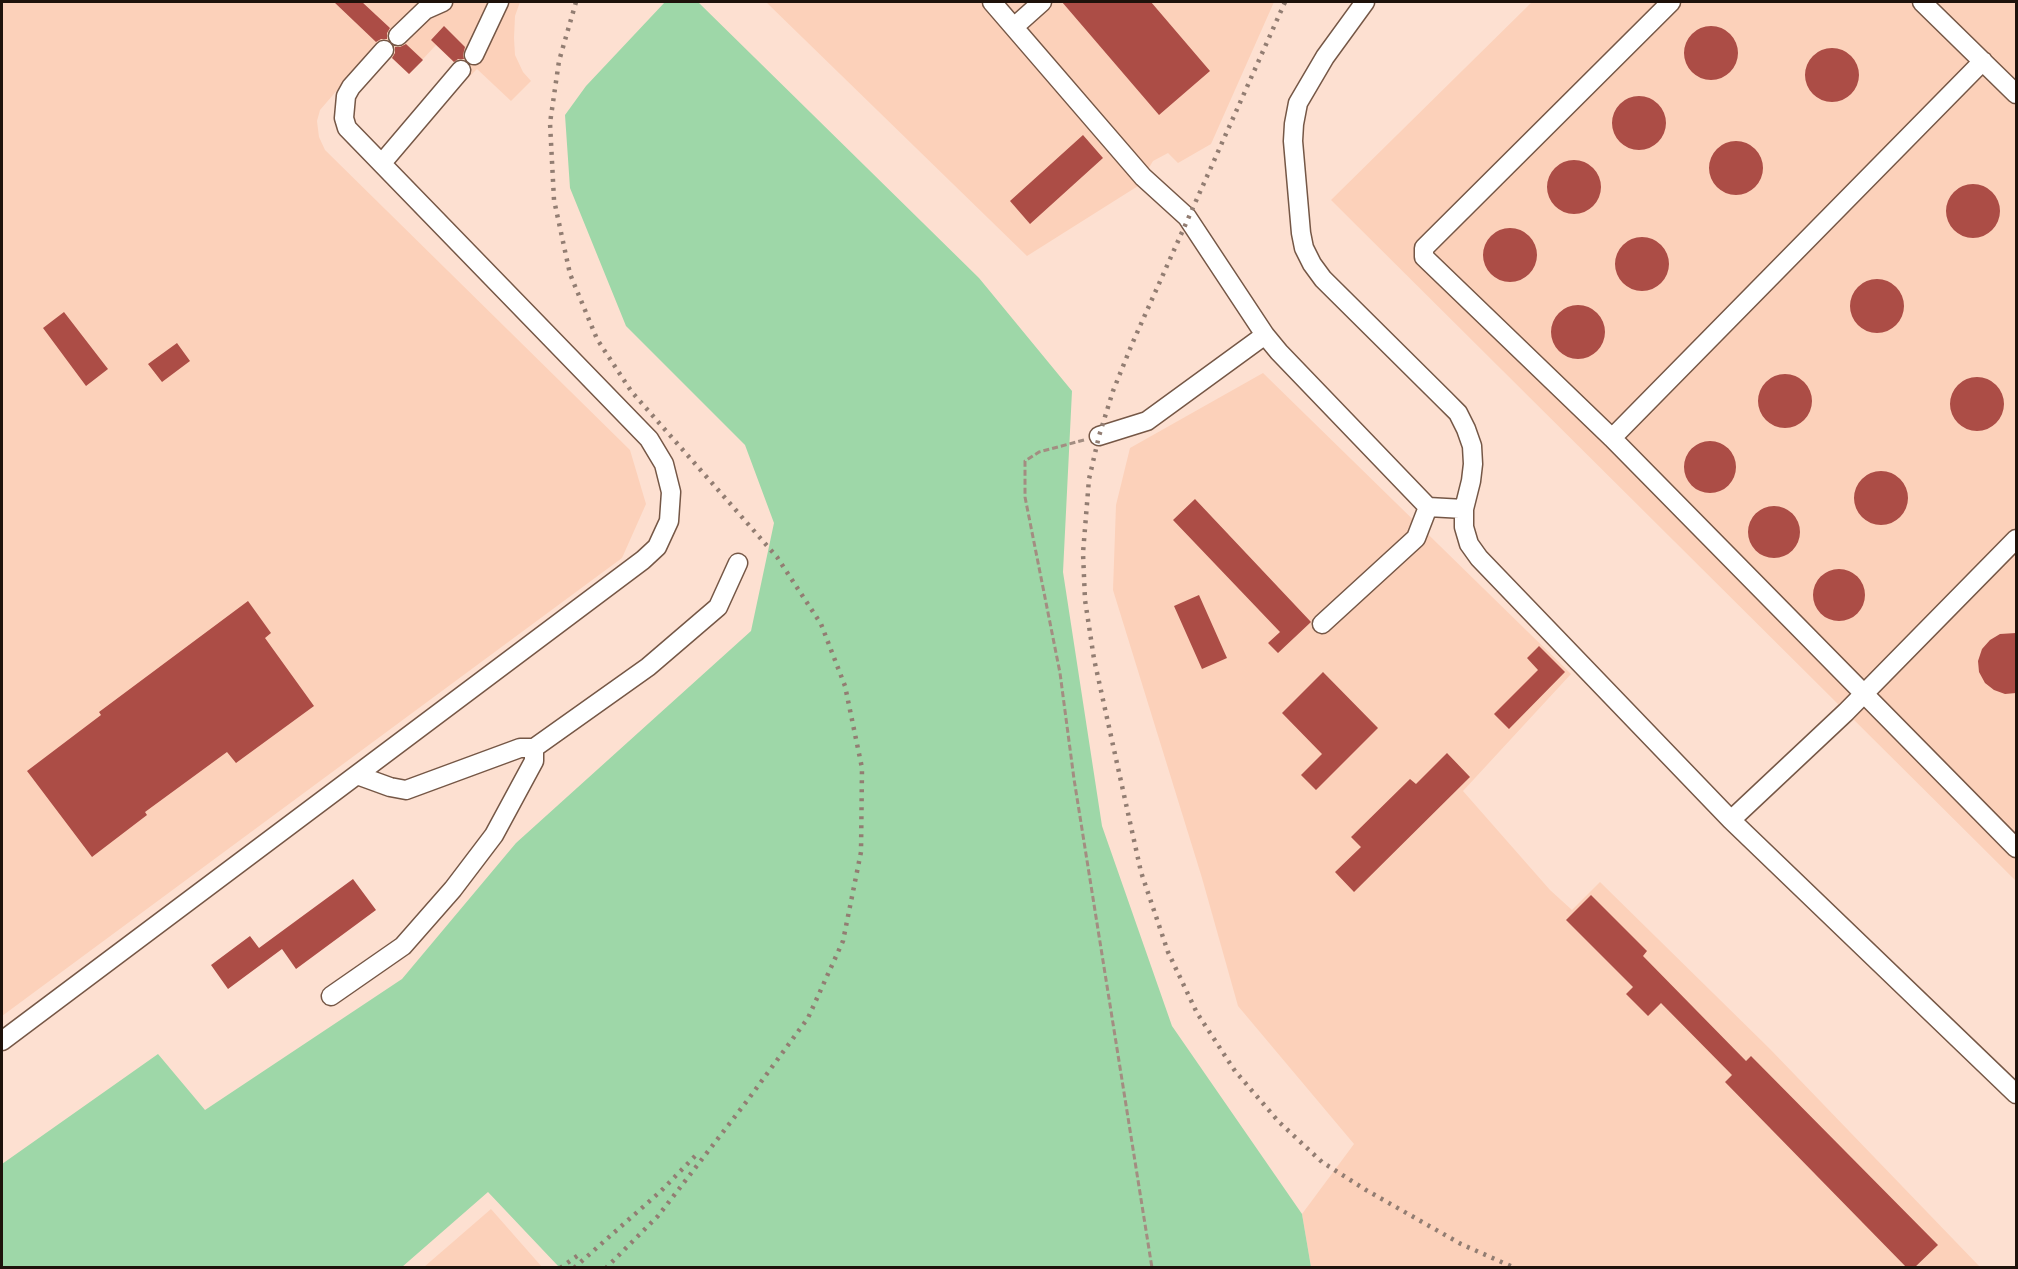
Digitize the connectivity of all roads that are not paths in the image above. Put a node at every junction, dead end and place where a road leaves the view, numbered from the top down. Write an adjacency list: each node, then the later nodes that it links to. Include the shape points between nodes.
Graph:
1 (443, 2): 9 (street, via 425,10)
2 (499, 2): 11 (street)
3 (992, 2): 8 (street)
4 (1042, 2): 8 (street)
5 (1365, 2): 20 (street, via 1298,103 1293,141 1301,233 1304,248 1323,279 1458,413 1469,437 1473,464)
6 (1671, 2): 18 (street, via 1424,248 1424,257)
7 (1923, 2): 12 (street)
8 (1014, 27): 16 (street, via 1143,177 1187,217)
9 (398, 36)
10 (384, 50): 15 (street, via 351,87 344,107 347,128)
11 (474, 55)
12 (1983, 61): 14 (street); 18 (street)
13 (461, 70): 15 (street)
14 (2016, 94)
15 (382, 163): 26 (street, via 649,439 664,464 671,492 669,521 657,547 644,560)
16 (1264, 335): 17 (street, via 1147,421); 19 (street)
17 (1099, 436)
18 (1612, 438): 24 (street)
19 (1428, 507): 20 (street); 23 (street, via 1416,538)
20 (1464, 509): 27 (street, via 1466,535 1479,558)
21 (2016, 539): 24 (street)
22 (738, 563): 25 (street, via 718,607 648,668)
23 (1322, 624)
24 (1864, 693): 27 (street); 28 (street)
25 (534, 748): 26 (street, via 520,748 406,789); 29 (street, via 534,761 494,835 453,889 403,946)
26 (357, 775): 30 (street)
27 (1731, 820): 31 (street)
28 (2016, 848)
29 (331, 996)
30 (2, 1041)
31 (2016, 1094)

